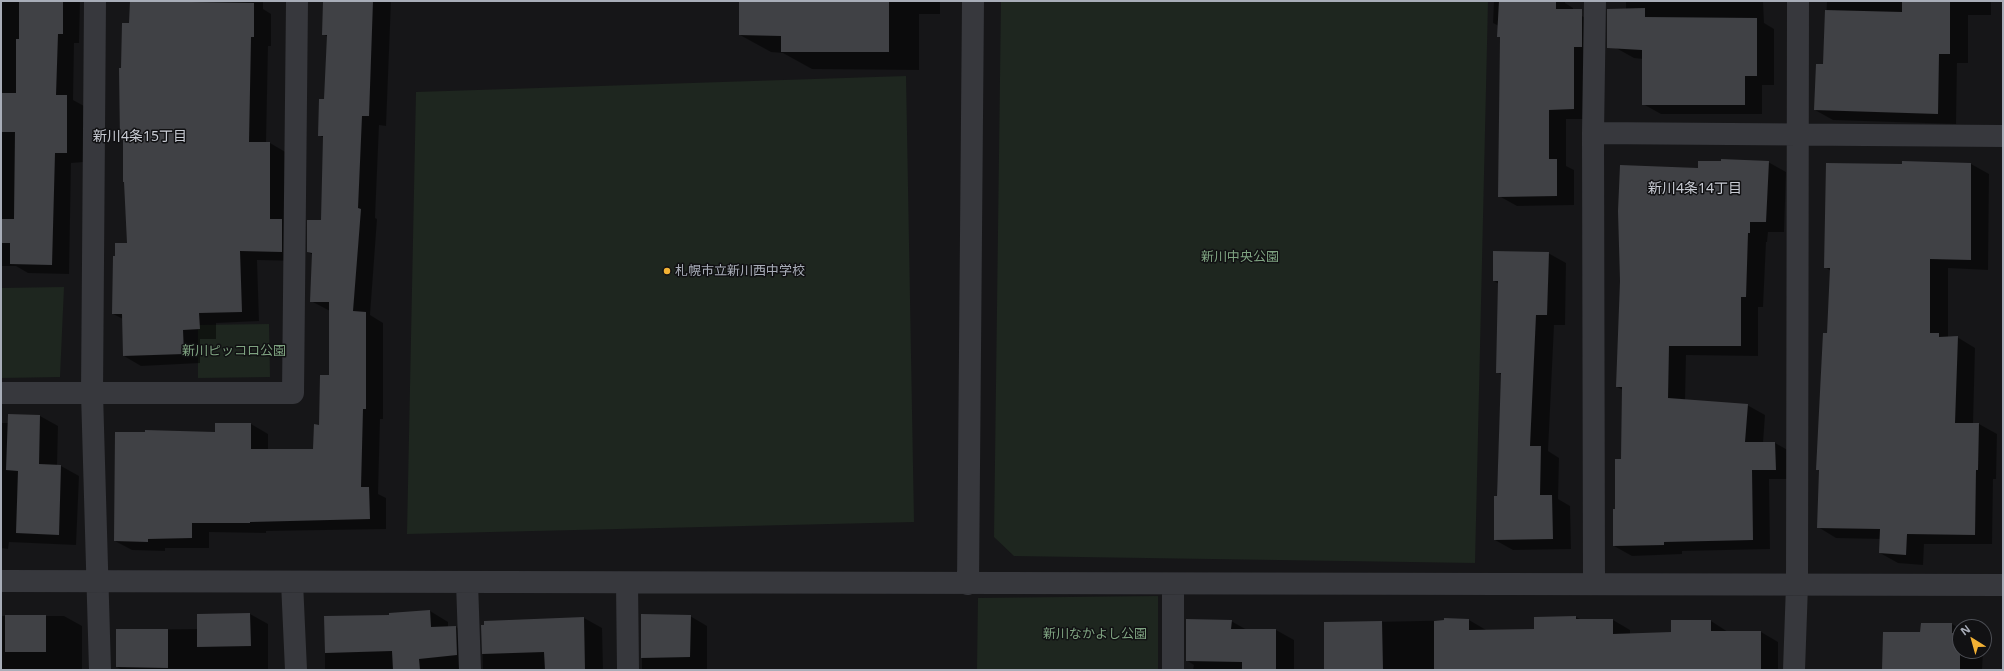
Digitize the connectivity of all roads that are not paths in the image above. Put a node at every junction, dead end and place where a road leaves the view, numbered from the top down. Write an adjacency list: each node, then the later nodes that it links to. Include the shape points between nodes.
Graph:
1 (95, 1): 10 (street)
2 (297, 1): 10 (street, via 293,393)
3 (973, 1): 16 (street)
4 (1595, 1): 6 (street)
5 (1798, 1): 7 (street)
6 (1593, 133): 7 (street); 18 (street)
7 (1797, 134): 8 (street); 19 (street)
8 (2003, 136)
9 (1, 393): 10 (street)
10 (92, 393): 12 (street)
11 (1, 581): 12 (street)
12 (96, 582): 13 (street); 21 (street)
13 (292, 582): 14 (street); 22 (street)
14 (467, 582): 15 (street); 23 (street)
15 (627, 583): 16 (street); 24 (street)
16 (968, 584): 17 (street)
17 (1173, 584): 18 (street); 25 (street)
18 (1594, 584): 19 (street)
19 (1797, 585): 20 (street); 26 (street)
20 (2003, 585)
21 (100, 670)
22 (296, 670)
23 (470, 670)
24 (628, 670)
25 (1173, 670)
26 (1794, 670)

